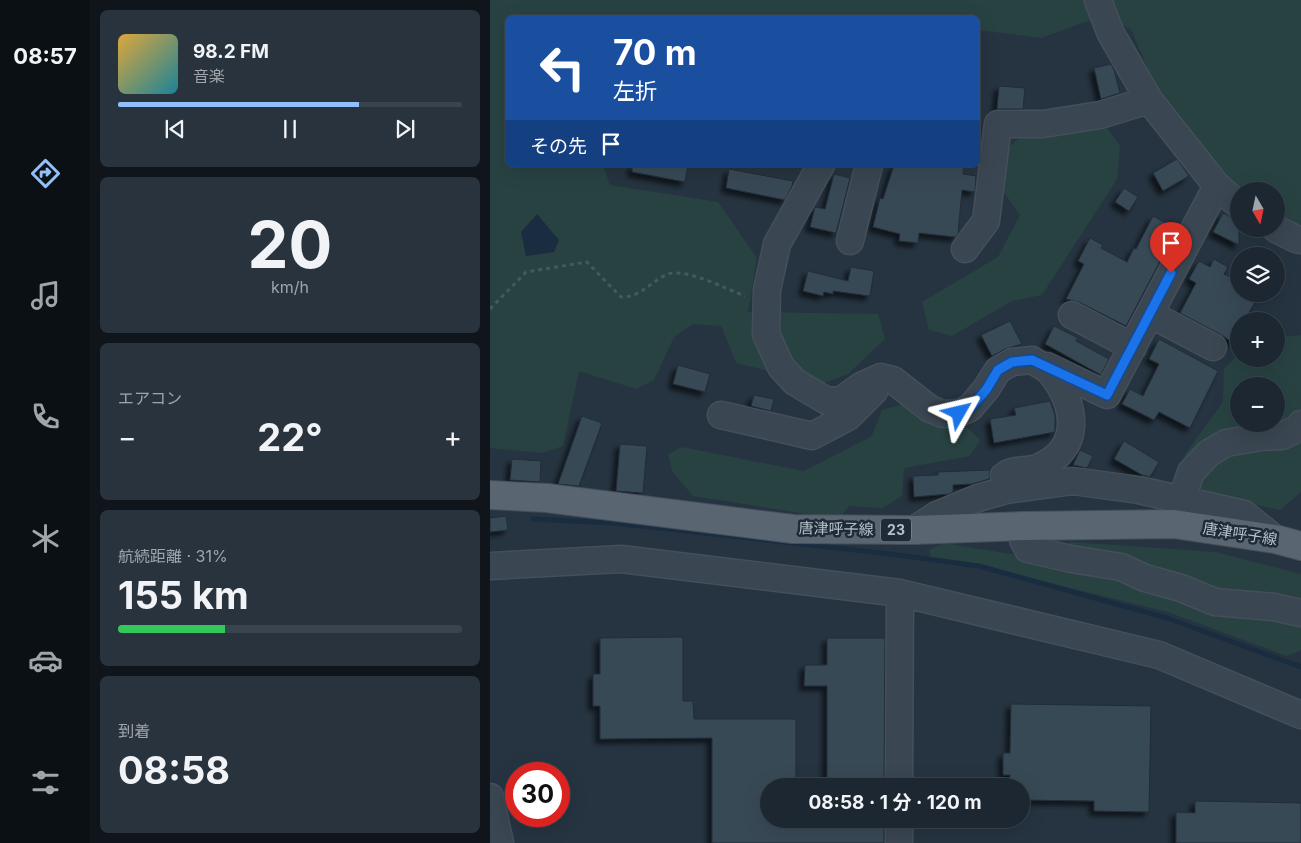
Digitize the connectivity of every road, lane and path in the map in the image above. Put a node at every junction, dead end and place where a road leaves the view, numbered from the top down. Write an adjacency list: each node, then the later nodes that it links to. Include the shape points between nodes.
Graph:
1 (1098, 0): 2 (street, via 1110,32)
2 (1149, 100): 5 (street); 10 (street, via 1100,115 1044,124 998,124 986,220)
3 (812, 167): 11 (street, via 778,244)
4 (868, 167): 9 (street)
5 (1217, 186): 6 (street); 13 (street)
6 (1230, 197)
7 (1285, 234): 8 (street)
8 (1301, 240)
9 (850, 241)
10 (966, 249)
11 (767, 304): 12 (path, via 685,273 669,274 630,298 621,297 587,262 526,272); 18 (street, via 766,334 781,367 801,386 827,401 842,400)
12 (490, 309)
13 (1150, 314): 15 (street); 16 (street)
14 (1072, 315): 15 (street)
15 (1133, 347): 17 (street, via 1107,395)
16 (1213, 347)
17 (1032, 360): 18 (street, via 1012,362 998,370 970,408 959,413 943,414 930,409 893,380); 21 (street, via 1050,372 1064,395 1072,422 1070,441 1059,455 1036,468 1004,476)
18 (881, 377): 19 (street, via 877,389 848,417 812,436)
19 (720, 415)
20 (1301, 424): 23 (street, via 1282,436 1226,443 1209,454 1191,472)
21 (1006, 490): 23 (street, via 1073,481 1139,490); 25 (street, via 937,515)
22 (490, 495): 25 (main road, 唐津呼子線 / 23, via 547,498 793,528)
23 (1177, 512): 24 (main road, 唐津呼子線 / 23); 26 (main road, 唐津呼子線 / 23)
24 (1024, 526): 25 (main road, 唐津呼子線 / 23); 29 (street, via 1023,540 1028,549 1121,567 1215,602 1274,607)
25 (914, 530)
26 (1301, 546)
27 (490, 566): 28 (street, via 621,559)
28 (900, 593): 30 (street, via 1159,655); 31 (street)
29 (1301, 613)
30 (1301, 715)
31 (899, 778)
32 (490, 797): 34 (street)
33 (899, 828): 35 (street)
34 (500, 843)
35 (899, 843)

